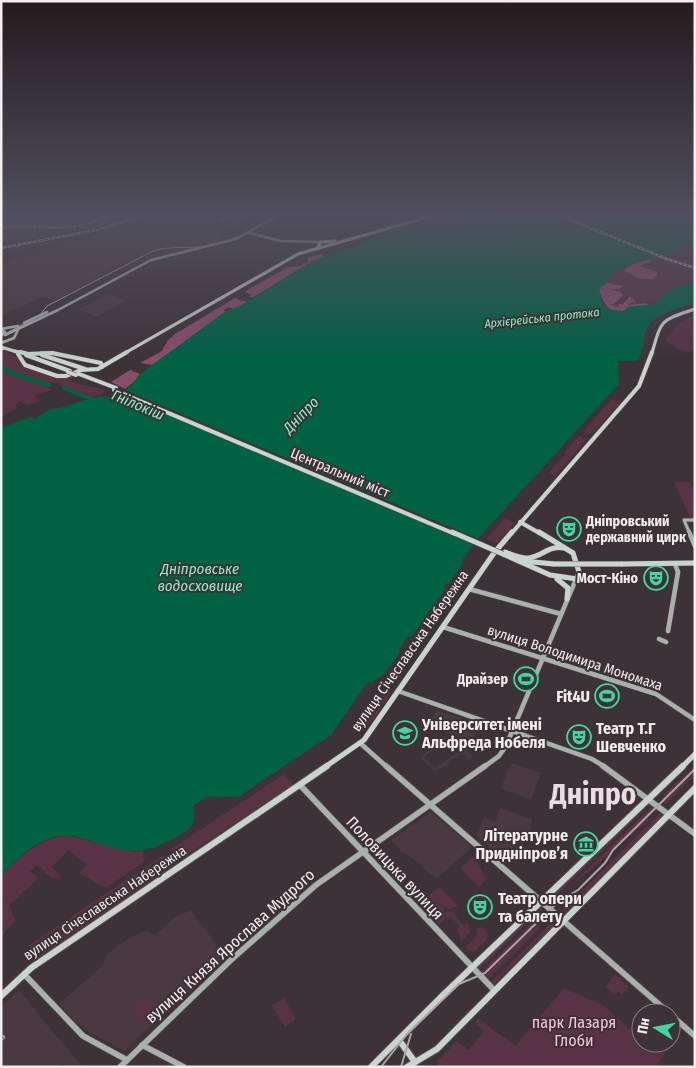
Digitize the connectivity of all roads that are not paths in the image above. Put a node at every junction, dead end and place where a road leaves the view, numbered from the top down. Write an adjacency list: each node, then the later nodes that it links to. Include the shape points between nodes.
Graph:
1 (144, 264): 4 (main road)
2 (279, 264): 10 (main road)
3 (695, 309): 22 (main road, вулиця Січеславська Набережна, via 673,316 660,325 648,367 638,386)
4 (18, 327): 5 (main road); 6 (main road); 7 (main road)
5 (1, 329): 6 (main road, via 5,332)
6 (2, 335): 7 (main road)
7 (16, 336): 8 (main road)
8 (9, 341): 9 (main road); 9 (main road)
9 (2, 347): 11 (main road)
10 (129, 351): 14 (main road); 18 (main road)
11 (16, 353): 12 (main road, via 50,353); 13 (main road, Центральний міст); 17 (main road)
12 (81, 359): 14 (main road); 15 (main road, via 70,359)
13 (38, 360): 15 (main road, via 45,355); 17 (main road); 20 (main road, Центральний міст, bridge)
14 (96, 362): 18 (main road, via 102,364)
15 (68, 363): 16 (main road)
16 (73, 365): 19 (main road); 20 (main road)
17 (27, 366): 20 (main road, via 60,376)
18 (102, 368): 19 (main road)
19 (88, 369): 20 (main road)
20 (77, 373): 27 (main road, Центральний міст, bridge)
21 (695, 520): 24 (main road, via 684,520)
22 (520, 522): 23 (main road); 33 (main road, вулиця Січеславська Набережна)
23 (544, 534): 25 (main road, via 550,541); 26 (main road)
24 (695, 546)
25 (547, 549): 26 (main road, via 558,546); 27 (main road, via 528,558)
26 (570, 551): 31 (main road, via 579,554 576,556)
27 (504, 553): 29 (main road, bridge, via 533,563); 30 (main road)
28 (695, 563): 29 (main road)
29 (675, 564): 37 (main road, via 678,572)
30 (544, 572): 32 (main road, via 563,579); 34 (main road, via 566,585)
31 (579, 572): 32 (main road, вулиця Князя Ярослава Мудрого)
32 (577, 579): 34 (main road, вулиця Князя Ярослава Мудрого)
33 (469, 589): 35 (main road); 36 (main road, вулиця Січеславська Набережна)
34 (567, 600): 35 (main road, вулиця Князя Ярослава Мудрого)
35 (561, 614): 40 (main road, вулиця Князя Ярослава Мудрого)
36 (443, 627): 40 (main road, вулиця Володимира Мономаха); 41 (main road, вулиця Січеславська Набережна)
37 (668, 630)
38 (659, 639): 39 (main road)
39 (666, 642)
40 (543, 658): 42 (main road, вулиця Володимира Мономаха, via 656,694); 43 (main road, вулиця Князя Ярослава Мудрого)
41 (398, 691): 43 (main road); 44 (main road, вулиця Січеславська Набережна)
42 (695, 720)
43 (513, 731): 48 (main road, via 592,759); 49 (main road, вулиця Князя Ярослава Мудрого, via 495,760)
44 (360, 743): 46 (main road, вулиця Січеславська Набережна); 49 (main road)
45 (695, 754): 48 (main road)
46 (300, 785): 52 (main road, Половицька вулиця); 56 (main road, вулиця Січеславська Набережна)
47 (695, 788): 50 (main road)
48 (649, 799): 50 (main road); 53 (main road)
49 (431, 804): 52 (main road, вулиця Князя Ярослава Мудрого); 53 (main road)
50 (669, 814): 51 (main road); 54 (main road)
51 (695, 834)
52 (363, 851): 55 (main road, Половицька вулиця); 63 (main road, вулиця Князя Ярослава Мудрого, via 304,894)
53 (542, 901): 54 (main road); 55 (main road)
54 (563, 921): 57 (main road); 59 (main road)
55 (473, 967): 57 (main road); 62 (main road)
56 (24, 974): 58 (main road, вулиця Січеславська Набережна); 64 (main road, via 82,1036)
57 (494, 990): 65 (main road, via 437,1049)
58 (1, 996)
59 (657, 1003)
60 (681, 1024): 61 (main road)
61 (695, 1036)
62 (399, 1040): 65 (main road); 68 (main road)
63 (142, 1045): 64 (main road, вулиця Князя Ярослава Мудрого); 67 (main road)
64 (127, 1060): 66 (main road, вулиця Князя Ярослава Мудрого)
65 (415, 1062): 69 (main road)
66 (120, 1067)
67 (184, 1067)
68 (371, 1067)
69 (408, 1067)

